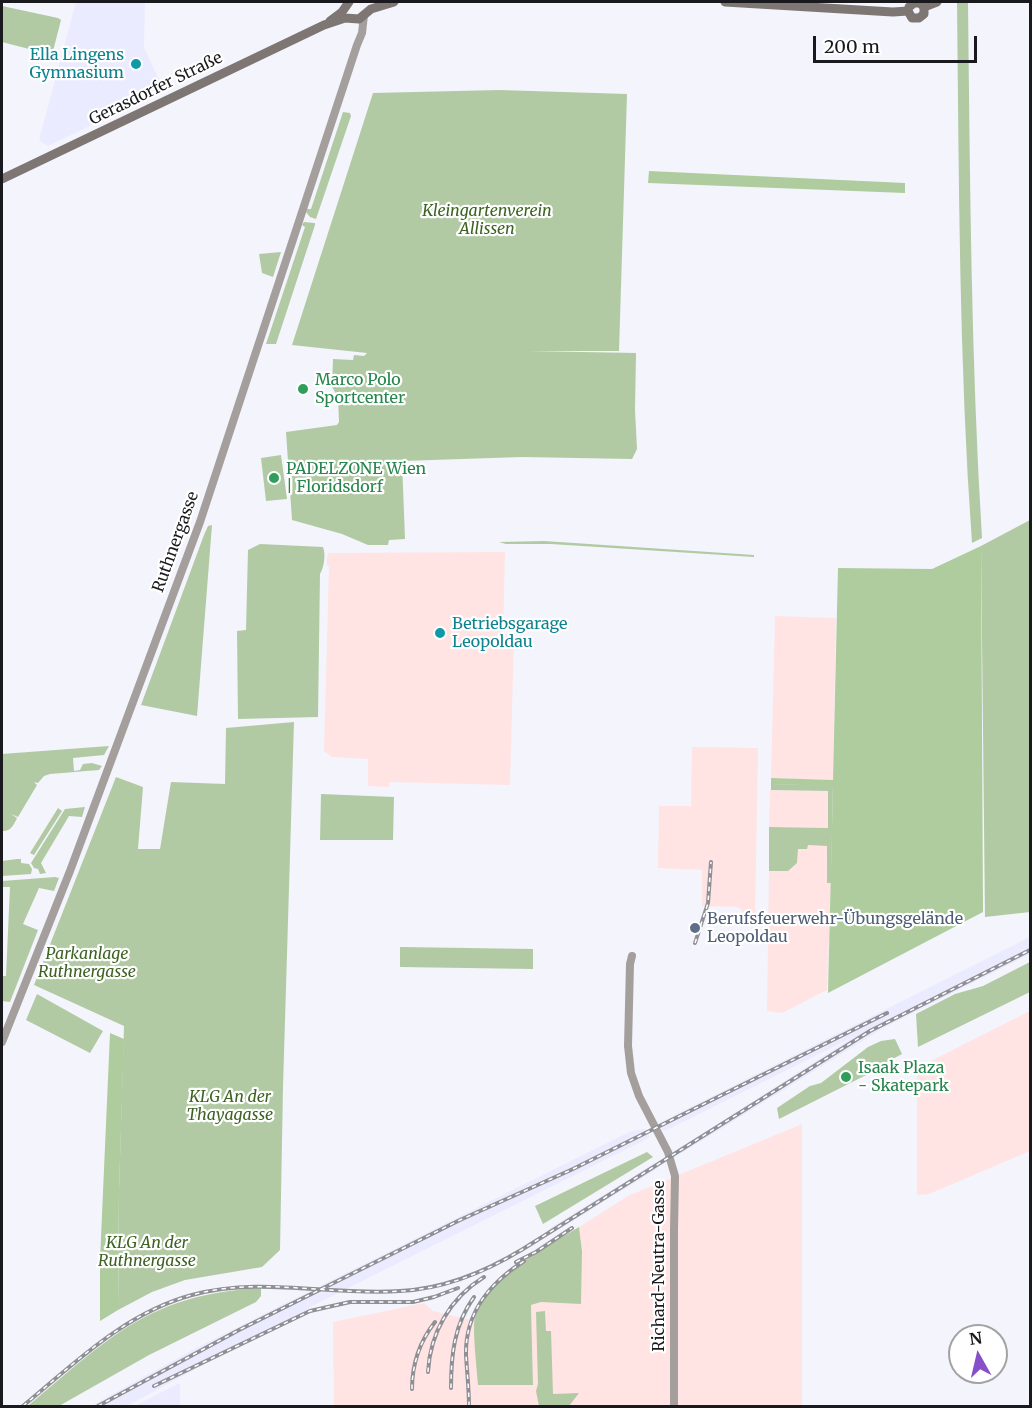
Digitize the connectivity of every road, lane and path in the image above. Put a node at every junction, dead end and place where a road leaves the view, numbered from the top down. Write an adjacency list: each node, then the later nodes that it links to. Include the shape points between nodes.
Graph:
1 (381, 2): 6 (main road, Gerasdorfer Straße)
2 (394, 2): 6 (main road, Gerasdorfer Straße)
3 (725, 2): 4 (main road, via 909,11 912,18 919,18 924,7)
4 (937, 2)
5 (347, 4): 7 (main road, Gerasdorfer Straße, via 346,13); 8 (main road, Gerasdorfer Straße)
6 (364, 9): 7 (main road, Gerasdorfer Straße, via 359,19); 9 (street, Ruthnergasse)
7 (352, 19): 8 (main road, Gerasdorfer Straße); 9 (street, Ruthnergasse, via 357,28)
8 (324, 25): 10 (main road, Gerasdorfer Straße)
9 (357, 45): 12 (street, Ruthnergasse, via 200,522)
10 (2, 179)
11 (632, 956): 13 (street, Richard-Neutra-Gasse, via 628,1047 631,1073 675,1176)
12 (2, 1042)
13 (674, 1407)

